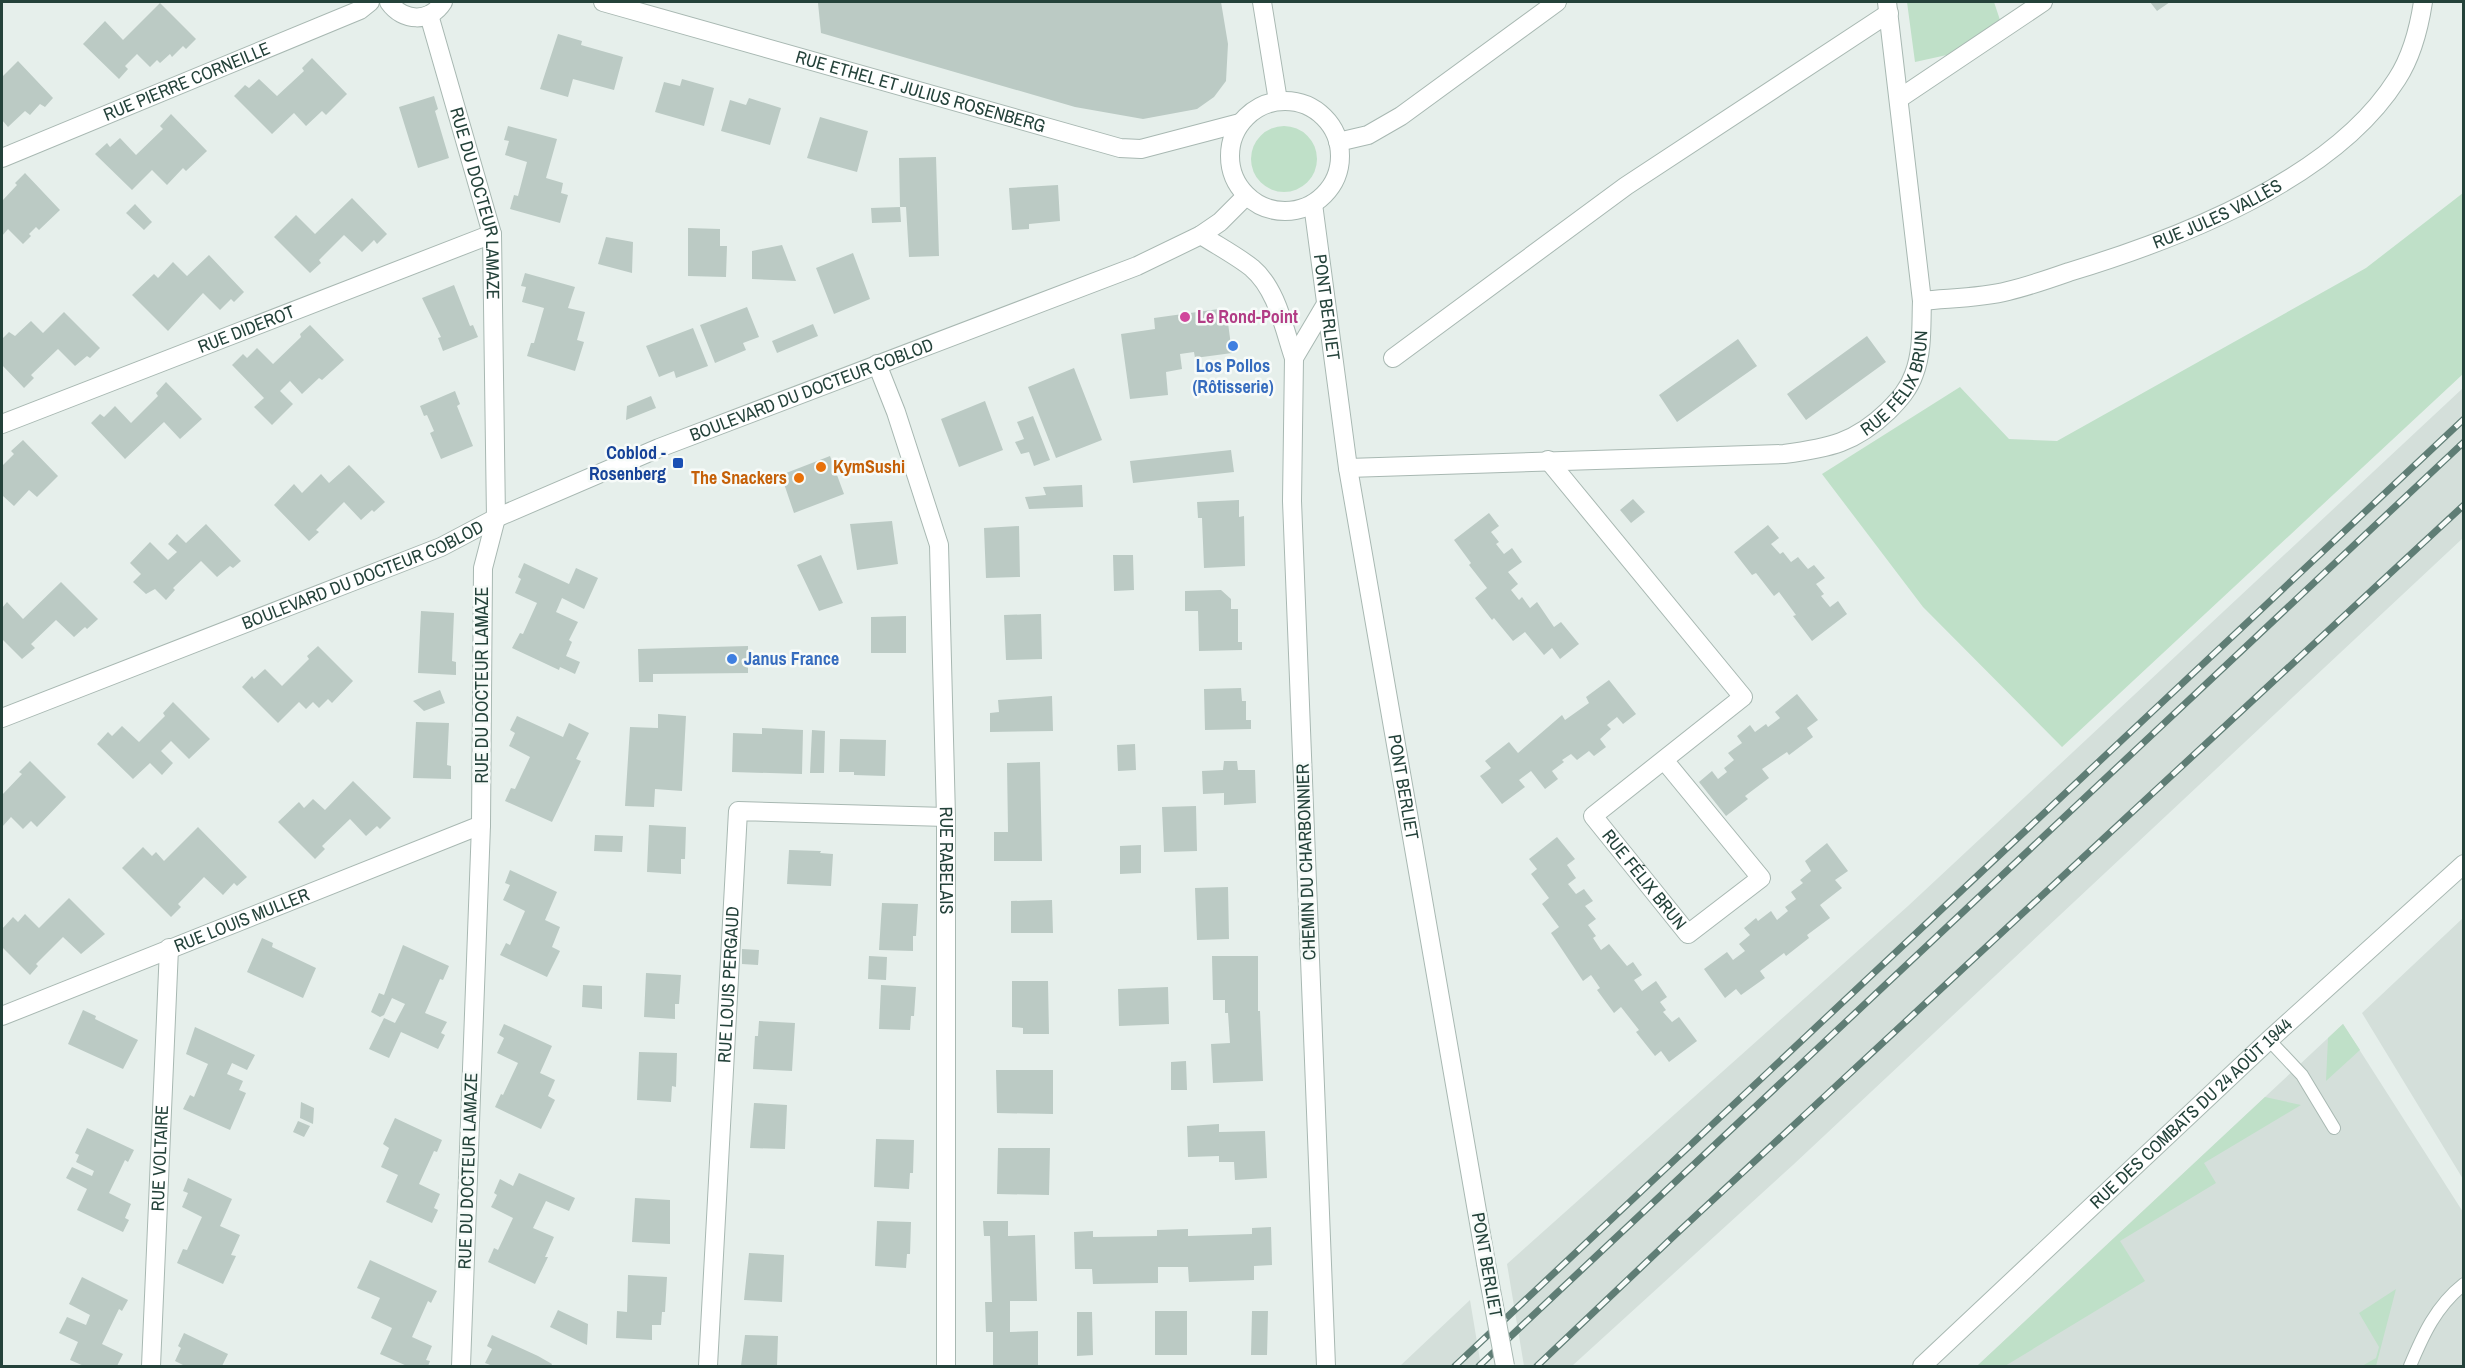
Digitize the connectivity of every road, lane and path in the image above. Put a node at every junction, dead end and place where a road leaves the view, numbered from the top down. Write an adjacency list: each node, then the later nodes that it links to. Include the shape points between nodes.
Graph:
1 (370, 2): 15 (street, RUE PIERRE CORNEILLE, via 360,10)
2 (389, 2): 10 (street, via 407,16)
3 (443, 2): 10 (street)
4 (603, 2): 13 (street, RUE ETHEL ET JULIUS ROSENBERG, via 1120,148 1141,149)
5 (1262, 2): 12 (street)
6 (1557, 2): 14 (street, via 1401,116 1368,135)
7 (2043, 2): 11 (street)
8 (2424, 2): 20 (street, RUE JULES VALLÈS, via 2415,41 2398,78 2344,139 2289,177 2219,217 2114,258 2007,292)
9 (1888, 7): 11 (street, RUE FÉLIX BRUN); 23 (street, RUE FÉLIX BRUN, via 1626,186)
10 (429, 15): 18 (street, RUE DU DOCTEUR LAMAZE)
11 (1900, 98): 20 (street, RUE FÉLIX BRUN)
12 (1278, 101): 13 (street, via 1263,105); 14 (street, via 1293,101 1315,111 1332,127)
13 (1240, 123): 16 (street, via 1229,153 1236,183)
14 (1338, 142): 17 (street, via 1340,156 1335,178 1325,195)
15 (2, 158)
16 (1246, 196): 17 (street, via 1278,212 1296,211); 19 (street, BOULEVARD DU DOCTEUR COBLOD)
17 (1313, 204): 21 (street, PONT BERLIET)
18 (492, 234): 25 (street, RUE DIDEROT); 28 (street, RUE DU DOCTEUR LAMAZE)
19 (1201, 235): 22 (street, CHEMIN DU CHARBONNIER, via 1259,276 1276,304); 24 (street, BOULEVARD DU DOCTEUR COBLOD, via 1137,266)
20 (1922, 301): 26 (street, RUE FÉLIX BRUN, via 1920,346 1911,381 1902,397 1871,428 1849,441 1826,449 1784,454)
21 (1326, 304): 22 (street); 27 (street, PONT BERLIET)
22 (1294, 358): 43 (street, CHEMIN DU CHARBONNIER, via 1293,501)
23 (1393, 358)
24 (877, 364): 28 (street, BOULEVARD DU DOCTEUR COBLOD, via 659,448); 31 (street, RUE RABELAIS, via 939,545)
25 (2, 424)
26 (1548, 460): 27 (street, RUE FÉLIX BRUN); 30 (street, RUE FÉLIX BRUN, via 1743,697)
27 (1348, 468): 44 (street, PONT BERLIET, bridge)
28 (496, 518): 29 (street, BOULEVARD DU DOCTEUR COBLOD, via 441,547); 32 (street, RUE DU DOCTEUR LAMAZE, via 483,568)
29 (2, 718)
30 (1664, 760): 30 (street, RUE FÉLIX BRUN, via 1593,816 1688,934 1761,878)
31 (946, 817): 41 (street, RUE LOUIS PERGAUD, via 738,811); 42 (street, RUE RABELAIS)
32 (481, 825): 34 (street, RUE LOUIS MULLER); 40 (street, RUE DU DOCTEUR LAMAZE)
33 (2463, 864): 36 (street, RUE DES COMBATS DU 24 AOÛT 1944)
34 (169, 948): 35 (street, RUE LOUIS MULLER); 39 (street, RUE VOLTAIRE)
35 (2, 1016)
36 (2270, 1040): 37 (lane, via 2302,1075); 45 (street, RUE DES COMBATS DU 24 AOÛT 1944)
37 (2334, 1128)
38 (2463, 1284): 46 (lane, via 2437,1312)
39 (151, 1366)
40 (461, 1366)
41 (708, 1366)
42 (946, 1366)
43 (1326, 1366)
44 (1505, 1366)
45 (1922, 1366)
46 (2410, 1366)

